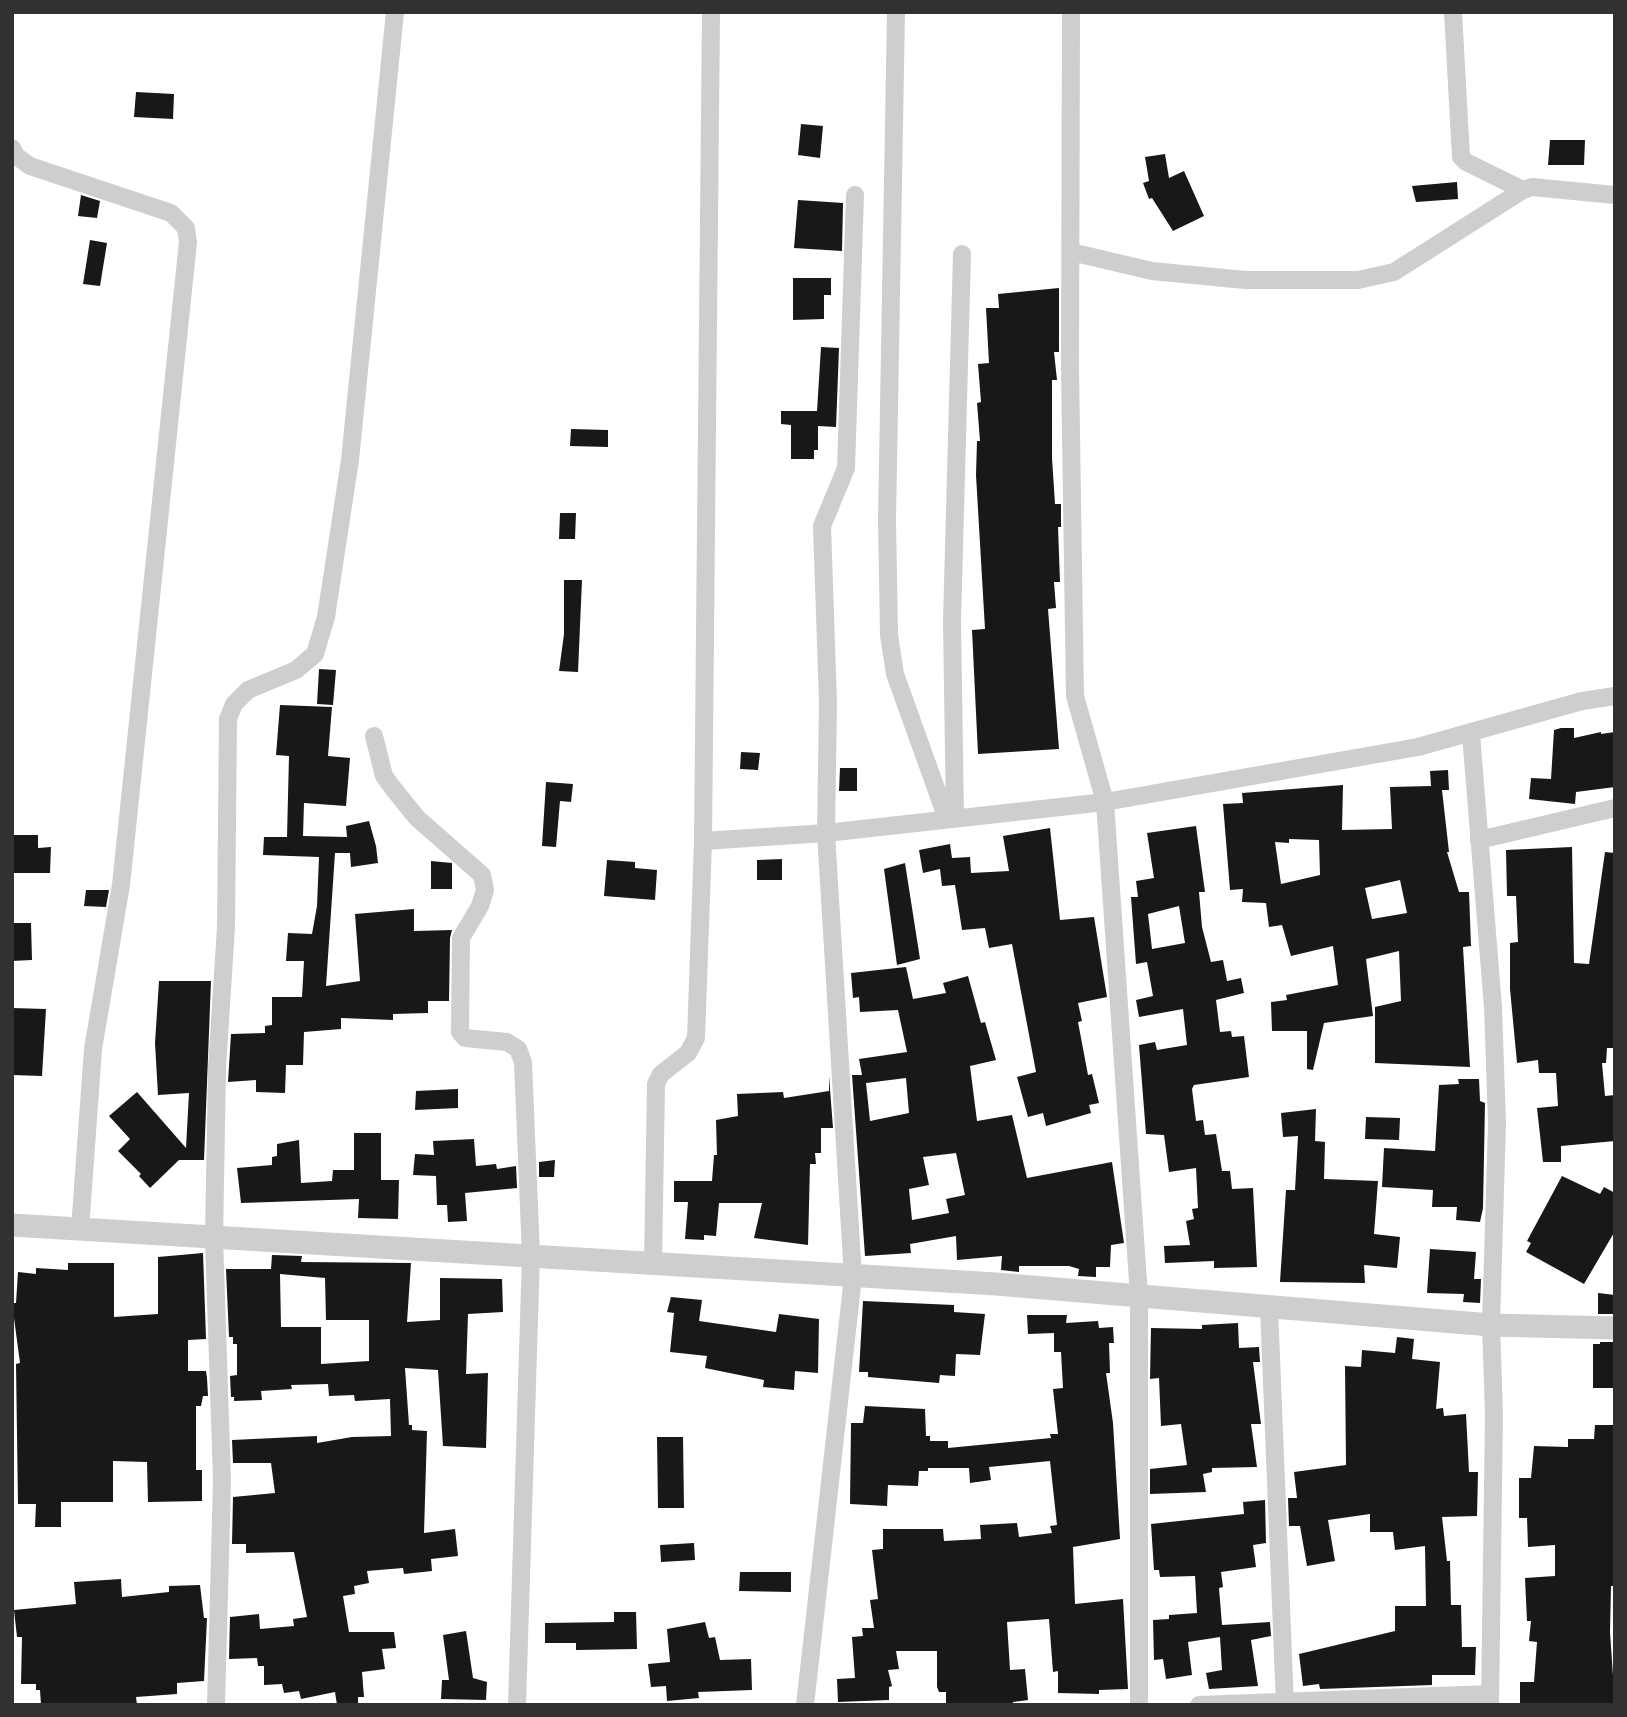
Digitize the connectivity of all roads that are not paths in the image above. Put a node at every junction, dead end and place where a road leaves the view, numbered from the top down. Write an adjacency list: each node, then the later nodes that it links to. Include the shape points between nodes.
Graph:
1 (395, 12): 23 (street, via 350,460 326,617 315,654 296,670 248,690 234,704 228,719 226,927 217,1068)
2 (711, 12): 20 (street)
3 (896, 12): 17 (street, via 889,635 895,674)
4 (1071, 12): 10 (street)
5 (1453, 12): 7 (street, via 1461,157)
6 (12, 148): 22 (street, via 30,166 171,213 186,228 188,242 121,885 93,1049)
7 (1523, 190): 9 (street); 10 (street, via 1394,272 1368,279 1245,280 1152,271)
8 (855, 195): 18 (street, via 846,468 822,526 828,704)
9 (1615, 195)
10 (1071, 252): 15 (street, via 1075,696)
11 (962, 254): 17 (street)
12 (1615, 696): 13 (street, via 1582,701)
13 (1471, 734): 15 (street, via 1319,766); 19 (street)
14 (374, 736): 24 (street, via 391,787 417,818 482,875 485,890 480,906 461,938 460,1032 465,1038 507,1042 518,1049 523,1062)
15 (1105, 802): 17 (street); 27 (street)
16 (1615, 808): 19 (street)
17 (951, 819): 18 (street)
18 (826, 833): 20 (street); 26 (street)
19 (1479, 840): 29 (street, via 1497,1111)
20 (703, 841): 25 (street, via 696,1038 688,1053 661,1074 656,1084)
21 (12, 1224): 22 (street)
22 (80, 1229): 23 (street)
23 (214, 1238): 24 (street); 33 (street, via 222,1481)
24 (531, 1255): 25 (street); 34 (street)
25 (653, 1264): 26 (street)
26 (853, 1277): 27 (street); 35 (street)
27 (1139, 1296): 28 (street); 36 (street)
28 (1269, 1308): 29 (street); 32 (street)
29 (1491, 1325): 30 (street); 31 (street)
30 (1615, 1328)
31 (1490, 1699): 32 (street)
32 (1285, 1702): 37 (street)
33 (216, 1705)
34 (517, 1705)
35 (805, 1705)
36 (1139, 1705)
37 (1199, 1705)

